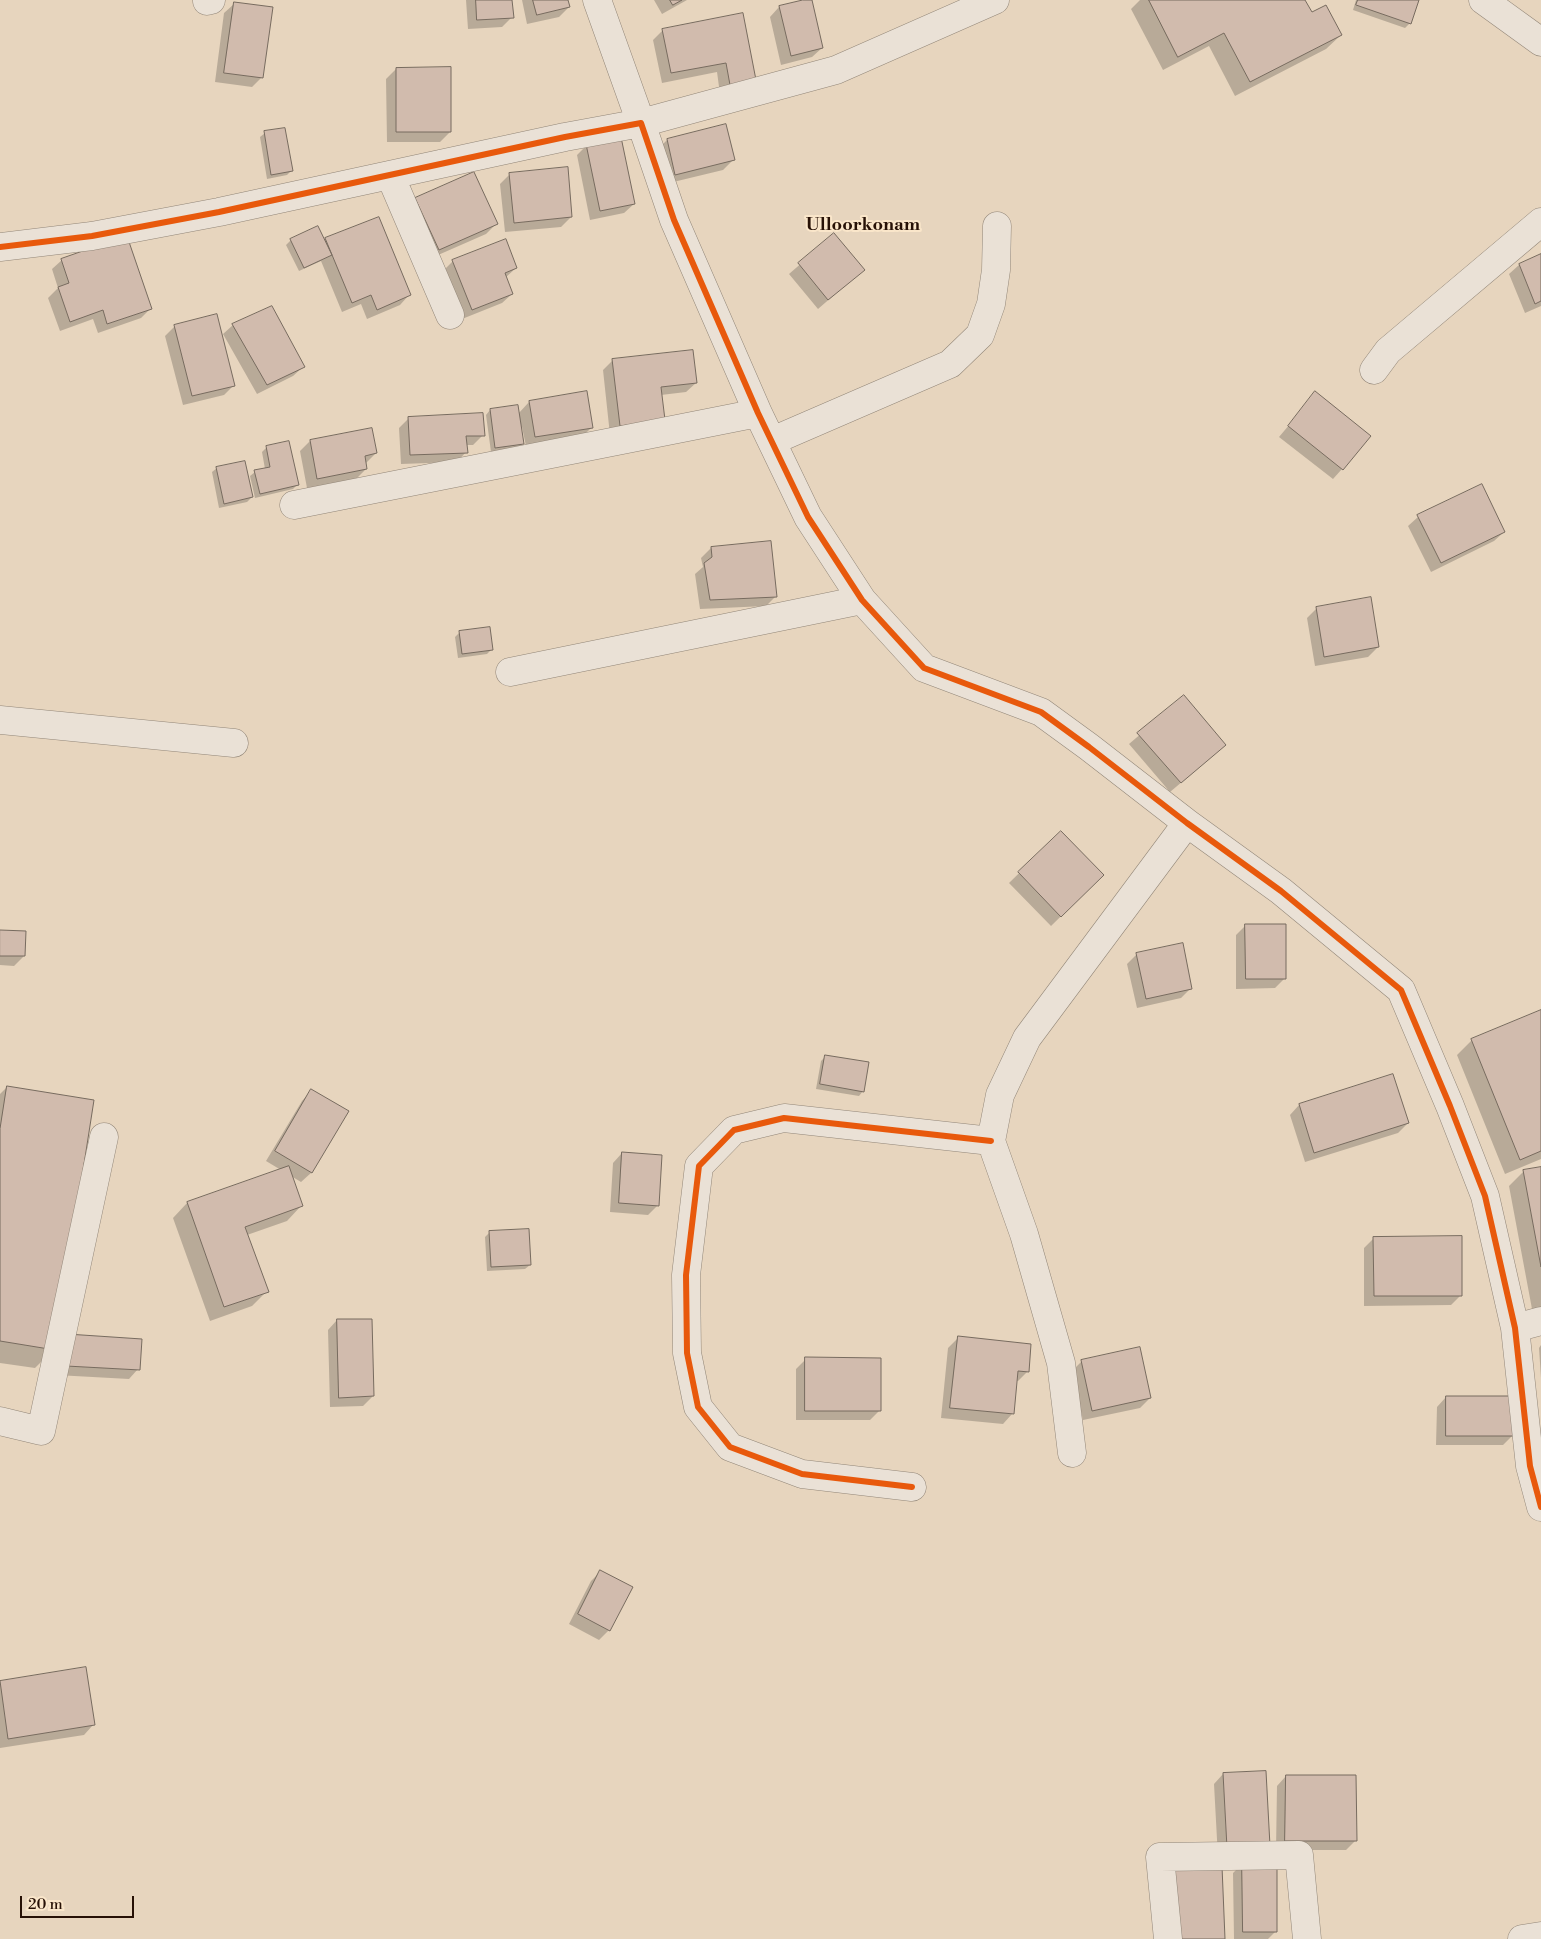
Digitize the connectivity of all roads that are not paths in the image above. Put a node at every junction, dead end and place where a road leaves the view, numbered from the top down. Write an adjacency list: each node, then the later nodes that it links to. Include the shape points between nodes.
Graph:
1 (597, 0): 5 (street)
2 (995, 0): 5 (street, via 836,70)
3 (1483, 0): 4 (street)
4 (1541, 42)
5 (641, 123): 6 (street); 12 (street, via 674,220)
6 (390, 175): 9 (street, via 92,236); 10 (street)
7 (1541, 222): 11 (street, via 1388,351)
8 (997, 226): 13 (street, via 991,304 980,335 950,364)
9 (0, 247)
10 (450, 315)
11 (1374, 370)
12 (758, 413): 13 (street); 14 (street)
13 (772, 442): 15 (street, via 808,517)
14 (294, 505)
15 (862, 600): 16 (street); 19 (street, via 924,668 1041,712)
16 (510, 672)
17 (0, 720): 18 (street)
18 (234, 743)
19 (1187, 823): 21 (street, via 1027,1038 1000,1095); 23 (street, via 1280,891 1401,990 1485,1196)
20 (104, 1137): 24 (street, via 41,1431)
21 (991, 1141): 25 (street, via 1024,1234 1061,1363); 26 (street, via 784,1118 734,1130 700,1166 686,1275 687,1353 698,1407 730,1447 802,1474)
22 (1541, 1321): 23 (street)
23 (1515, 1328): 27 (street, via 1530,1466)
24 (0, 1421)
25 (1072, 1453)
26 (912, 1487)
27 (1541, 1507)
28 (1541, 1936): 31 (street)
29 (1168, 1939): 30 (street, via 1160,1857 1299,1855)
30 (1307, 1939)
31 (1522, 1939)

